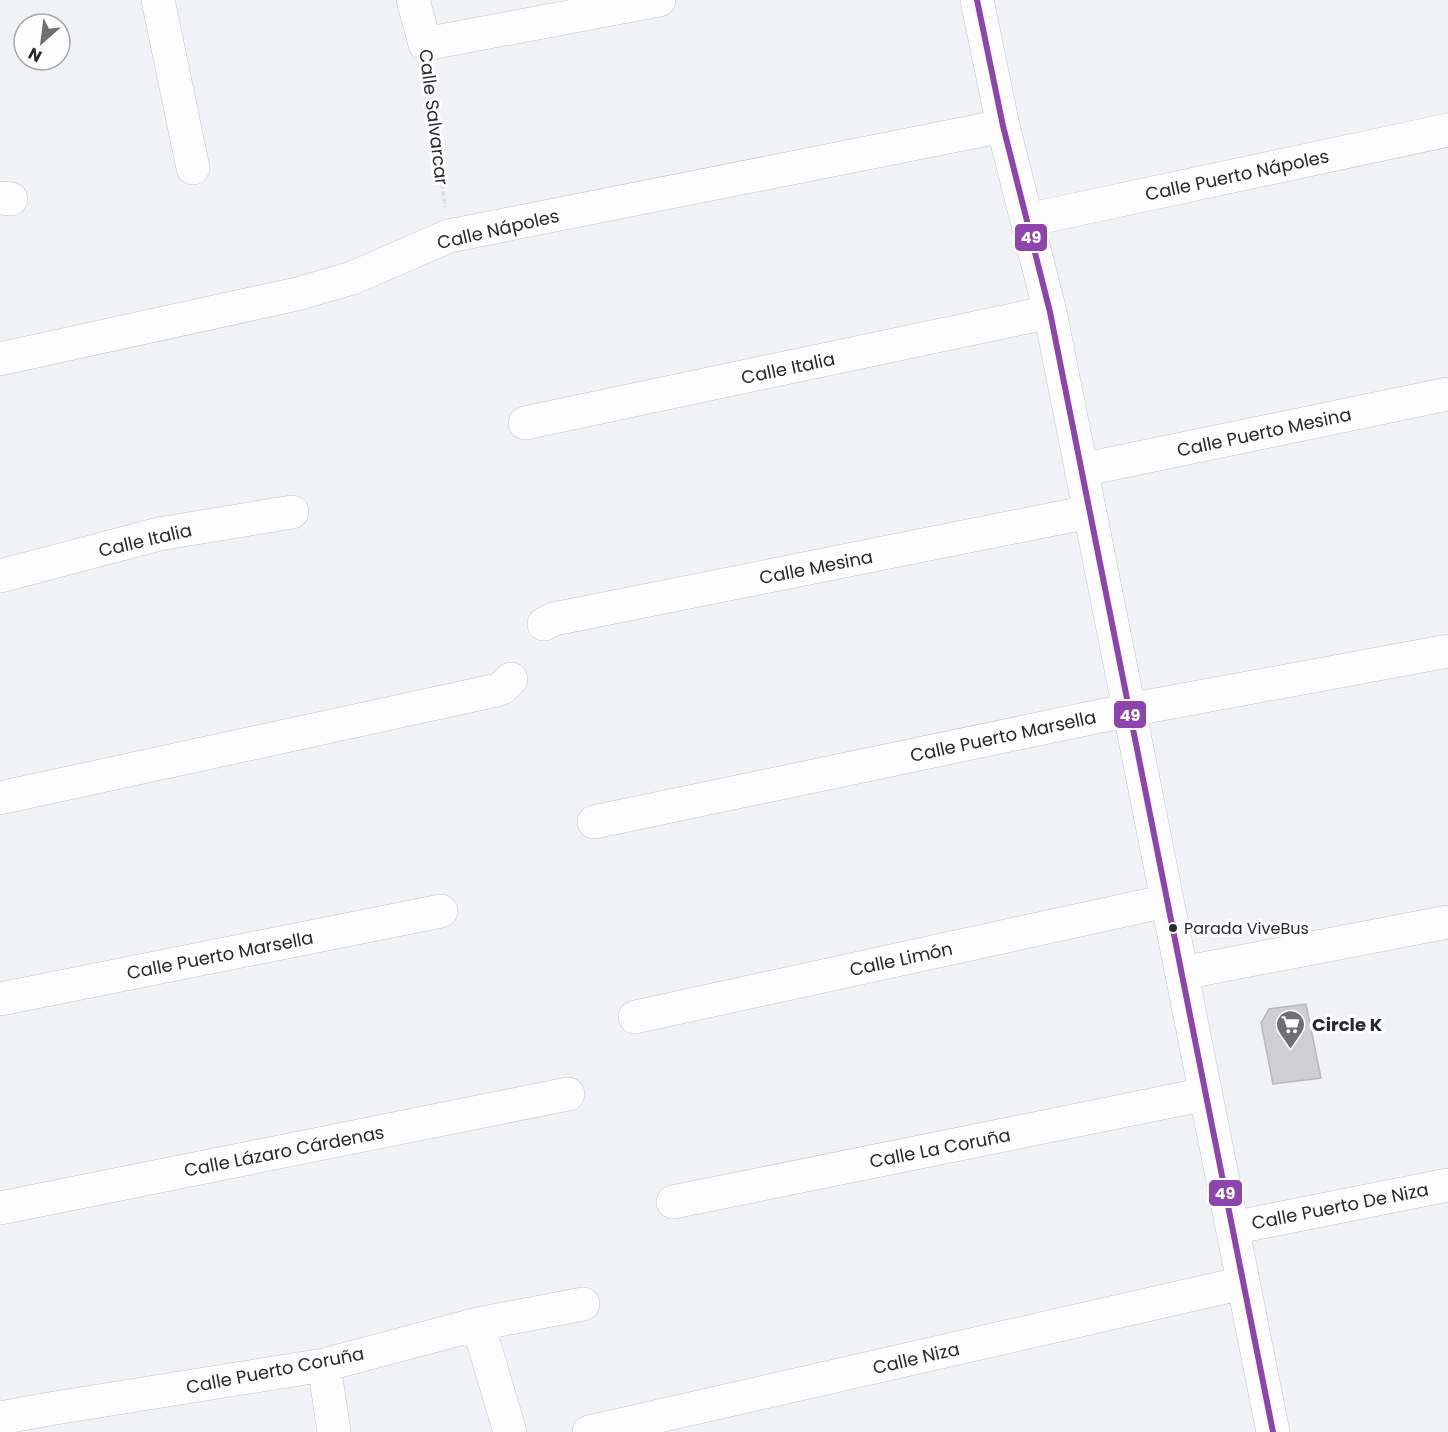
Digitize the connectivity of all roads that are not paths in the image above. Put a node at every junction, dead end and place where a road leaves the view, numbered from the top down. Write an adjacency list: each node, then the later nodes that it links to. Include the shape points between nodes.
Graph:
1 (158, 0): 7 (street)
2 (413, 0): 3 (street, Calle Salvarcar, via 425,44)
3 (659, 0)
4 (978, 0): 5 (street)
5 (1003, 126): 8 (street); 10 (street, Calle Nápoles, via 449,236 352,278 297,294)
6 (1448, 130): 8 (street, Calle Puerto Nápoles)
7 (193, 168)
8 (1027, 220): 9 (street)
9 (1050, 312): 12 (street, Calle Italia); 13 (street)
10 (0, 359)
11 (1448, 394): 13 (street, Calle Puerto Mesina)
12 (525, 423)
13 (1081, 470): 15 (street)
14 (292, 512): 16 (street, Calle Italia, via 159,534)
15 (1089, 512): 17 (street, Calle Mesina); 20 (street)
16 (0, 576)
17 (544, 624)
18 (1448, 651): 20 (street, Calle Puerto Marsella)
19 (512, 679): 21 (street, via 497,690)
20 (1129, 710): 22 (street, Calle Puerto Marsella); 23 (street)
21 (0, 798)
22 (594, 822)
23 (1167, 901): 26 (street); 28 (street, Calle Limón)
24 (441, 911): 27 (street, Calle Puerto Marsella)
25 (1448, 922): 26 (street)
26 (1182, 973): 30 (street)
27 (0, 999)
28 (635, 1017)
29 (568, 1094): 33 (street, Calle Lázaro Cárdenas)
30 (1206, 1094): 32 (street, Calle La Coruña); 34 (street)
31 (1448, 1185): 34 (street, Calle Puerto De Niza)
32 (673, 1202)
33 (0, 1208)
34 (1232, 1228): 35 (street)
35 (1243, 1283): 40 (street, Calle Niza); 44 (street)
36 (583, 1304): 37 (street, Calle Puerto Coruña)
37 (478, 1324): 38 (street, Calle Puerto Coruña); 42 (street)
38 (324, 1365): 39 (street, Calle Puerto Coruña); 41 (street)
39 (0, 1418)
40 (651, 1425): 43 (street, Calle Niza)
41 (334, 1432)
42 (510, 1432)
43 (589, 1432)
44 (1273, 1432)

